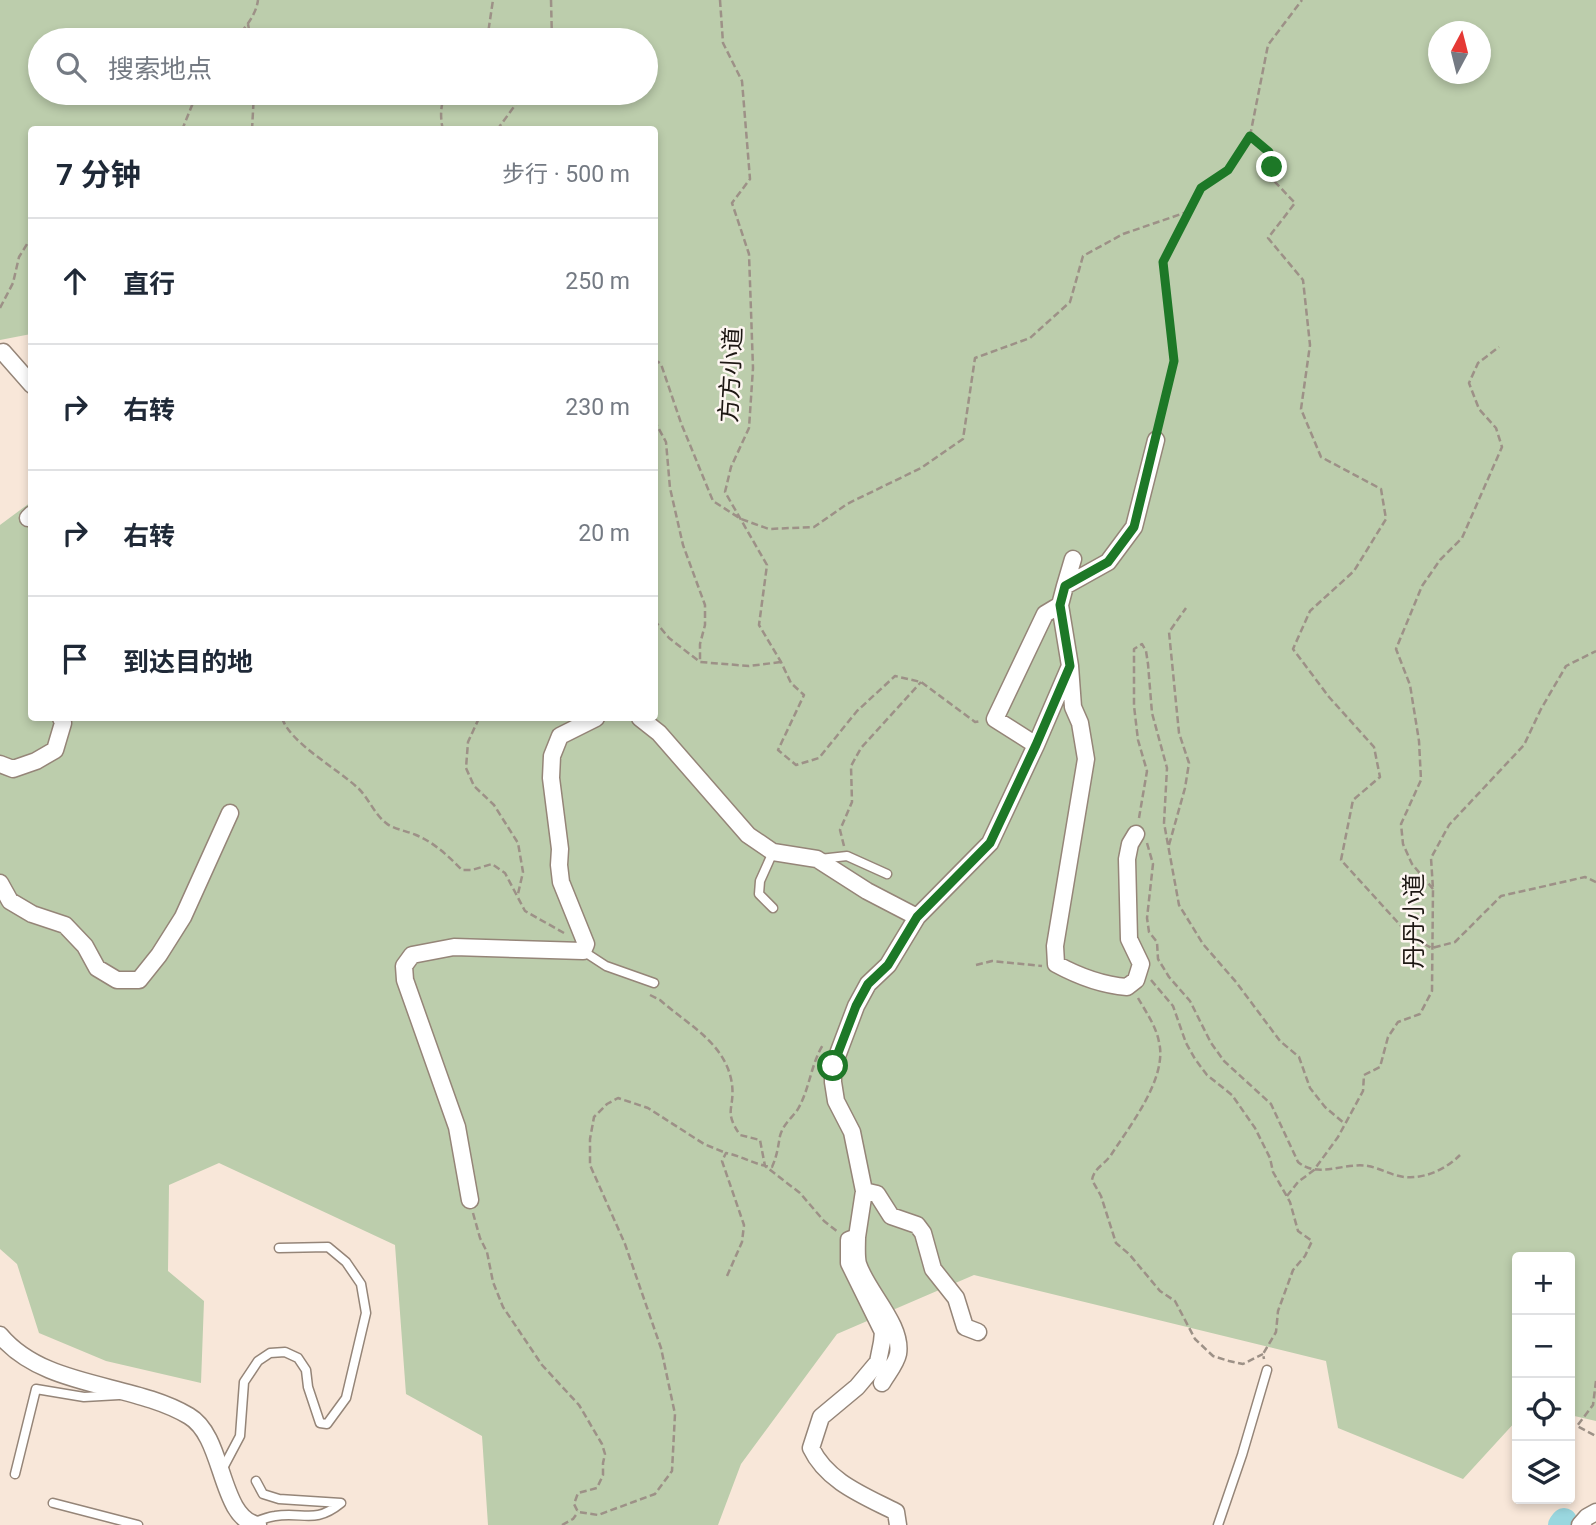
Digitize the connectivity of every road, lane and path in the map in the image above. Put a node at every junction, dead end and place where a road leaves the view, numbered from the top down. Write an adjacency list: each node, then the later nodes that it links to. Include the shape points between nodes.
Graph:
1 (258, 0): 6 (path)
2 (493, 0): 9 (path)
3 (551, 0): 10 (path)
4 (720, 0): 29 (path, 方方小道, via 723,43 742,81 750,179 732,203 749,254 752,343 749,428 725,492)
5 (1303, 0): 19 (path, via 1268,45)
6 (248, 24): 7 (path); 8 (path)
7 (244, 28)
8 (249, 28)
9 (489, 28)
10 (552, 28)
11 (192, 105): 15 (path)
12 (253, 105): 16 (path)
13 (442, 105): 17 (path)
14 (515, 105): 18 (path)
15 (184, 126)
16 (252, 126)
17 (442, 126)
18 (500, 126)
19 (1250, 136): 20 (path, via 1228,170 1201,188); 63 (path, via 1269,152 1275,182 1295,203 1268,238 1303,279 1310,345 1301,409 1321,457 1381,489 1386,519 1354,570 1310,611 1293,649 1374,747 1380,777 1353,800 1341,860 1412,938)
20 (1189, 211): 28 (path, via 1163,262 1174,361); 29 (path, via 1123,234 1083,256 1070,302 1030,338 975,358 964,439 814,527 769,529)
21 (28, 242): 22 (path)
22 (0, 308)
23 (1499, 347): 57 (path, via 1478,363 1469,383 1502,447 1462,538 1422,586 1396,649 1409,685 1421,780 1401,824 1404,844 1412,864)
24 (0, 353): 26 (street)
25 (658, 362): 29 (path, via 713,501)
26 (28, 380)
27 (658, 427): 36 (path, via 666,442 682,545 705,605)
28 (1156, 440): 31 (street, via 1134,527 1108,562)
29 (741, 519): 37 (path, 方方小道, via 767,565 759,625)
30 (1073, 559): 31 (street)
31 (1065, 586): 32 (street)
32 (1060, 605): 38 (street); 40 (street, via 1045,614)
33 (1186, 608): 50 (path, via 1169,632 1179,733 1189,763)
34 (658, 625): 36 (path)
35 (1596, 651): 57 (path, 丹丹小道, via 1566,666 1524,745 1449,825 1431,858)
36 (700, 662): 37 (path, via 749,666)
37 (781, 662): 39 (path, 方方小道, via 791,683 804,695 778,750 796,765 819,758 895,676)
38 (1070, 666): 46 (street); 64 (street, via 1073,707 1086,759 1055,946)
39 (921, 682): 40 (path, via 975,722); 52 (path, via 861,748 851,766 852,802 839,830)
40 (995, 719): 46 (street)
41 (62, 721): 47 (street, via 55,750 13,769)
42 (283, 721): 58 (path, via 296,740 361,791 386,824 440,848 462,870 492,864 505,873)
43 (477, 721): 58 (path, via 468,742 466,768 474,786 494,805 518,843 523,872)
44 (590, 721): 62 (street, via 560,736 552,756 551,778 561,882)
45 (644, 721): 51 (street, via 748,835)
46 (1036, 745): 60 (street, via 990,843)
47 (0, 764)
48 (230, 813): 55 (street, via 183,917 139,980 117,980 97,968 85,946 65,925 10,901)
49 (1136, 834): 50 (path, via 1147,771 1134,706 1134,649 1142,644 1152,713 1167,768 1164,823); 61 (path, via 1146,839 1153,864); 65 (street, via 1127,859 1129,939)
50 (1168, 849): 71 (path, via 1179,905 1203,944 1280,1041 1299,1057 1310,1088)
51 (773, 852): 53 (street); 59 (lane, via 759,894)
52 (847, 856): 53 (lane); 54 (lane)
53 (817, 859): 60 (street)
54 (887, 874)
55 (0, 883)
56 (1596, 883): 63 (path, via 1585,877 1501,896 1455,942)
57 (1433, 890): 63 (path, 丹丹小道)
58 (518, 894): 62 (path, via 526,911)
59 (774, 908)
60 (917, 917): 76 (street, via 888,965 868,984 833,1066 836,1101 852,1132)
61 (1149, 932): 65 (path); 75 (path, via 1157,942 1158,959 1191,1000 1211,1043 1271,1104 1298,1162)
62 (584, 948): 67 (lane, via 606,967); 78 (street, via 454,947 412,955 404,966 457,1127)
63 (1433, 948): 71 (path, 丹丹小道, via 1432,991 1420,1014 1398,1023 1388,1037 1380,1067 1364,1075 1363,1091)
64 (1056, 964): 66 (path, via 992,961); 69 (street, via 1094,981)
65 (1141, 964): 69 (street); 77 (path, via 1173,1006 1195,1059 1244,1111)
66 (976, 965)
67 (637, 977): 68 (lane); 74 (path, via 644,992 719,1050 732,1083 729,1120 740,1135 760,1140)
68 (654, 983)
69 (1131, 984): 84 (path, via 1158,1037 1157,1070 1146,1102 1092,1180 1116,1243 1175,1301 1195,1339 1213,1356 1243,1364)
70 (824, 1043): 74 (path, via 798,1109 780,1135 772,1167)
71 (1345, 1124): 75 (path, 丹丹小道)
72 (726, 1153): 74 (path); 81 (path, via 722,1161 744,1225); 94 (path, via 649,1108 618,1098 594,1117 590,1165 651,1315 675,1415 672,1471 655,1494 598,1515)
73 (1460, 1155): 75 (path, via 1428,1175 1406,1177 1366,1166)
74 (765, 1166): 79 (path, via 800,1193 824,1221)
75 (1314, 1170): 77 (path, 丹丹小道)
76 (864, 1191): 79 (street); 82 (street, via 877,1194 891,1216 917,1225 933,1269 956,1298 965,1327)
77 (1287, 1196): 84 (path, via 1298,1231 1312,1241 1293,1270 1278,1311 1276,1332)
78 (470, 1199): 94 (path, via 503,1307 542,1365 586,1415 606,1454 597,1488 578,1493 574,1504)
79 (853, 1239): 87 (street, via 866,1283 895,1330 897,1357); 99 (street, via 849,1263 883,1332 878,1362 821,1417 811,1448 823,1467 844,1485 896,1512)
80 (279, 1248): 90 (lane, via 328,1247 361,1284 366,1312 346,1398 327,1424 320,1423 306,1370 298,1358 285,1352 270,1353 258,1361 244,1382 240,1436)
81 (727, 1276)
82 (978, 1332)
83 (0, 1335): 88 (street, via 9,1346 45,1368)
84 (1263, 1354): 85 (path)
85 (1267, 1370): 100 (lane)
86 (1596, 1381): 89 (path, via 1593,1405 1577,1426)
87 (882, 1383)
88 (129, 1395): 90 (street, via 191,1417 207,1436); 91 (lane, via 84,1397 36,1389)
89 (1596, 1436)
90 (222, 1470): 96 (street, via 233,1504)
91 (15, 1474)
92 (256, 1481): 96 (lane, via 263,1494 279,1499 341,1503 318,1517 277,1515)
93 (53, 1503): 97 (lane)
94 (578, 1512): 98 (path)
95 (1596, 1512): 101 (street)
96 (254, 1524)
97 (138, 1525)
98 (562, 1525)
99 (898, 1525)
100 (1218, 1525)
101 (1580, 1525)

